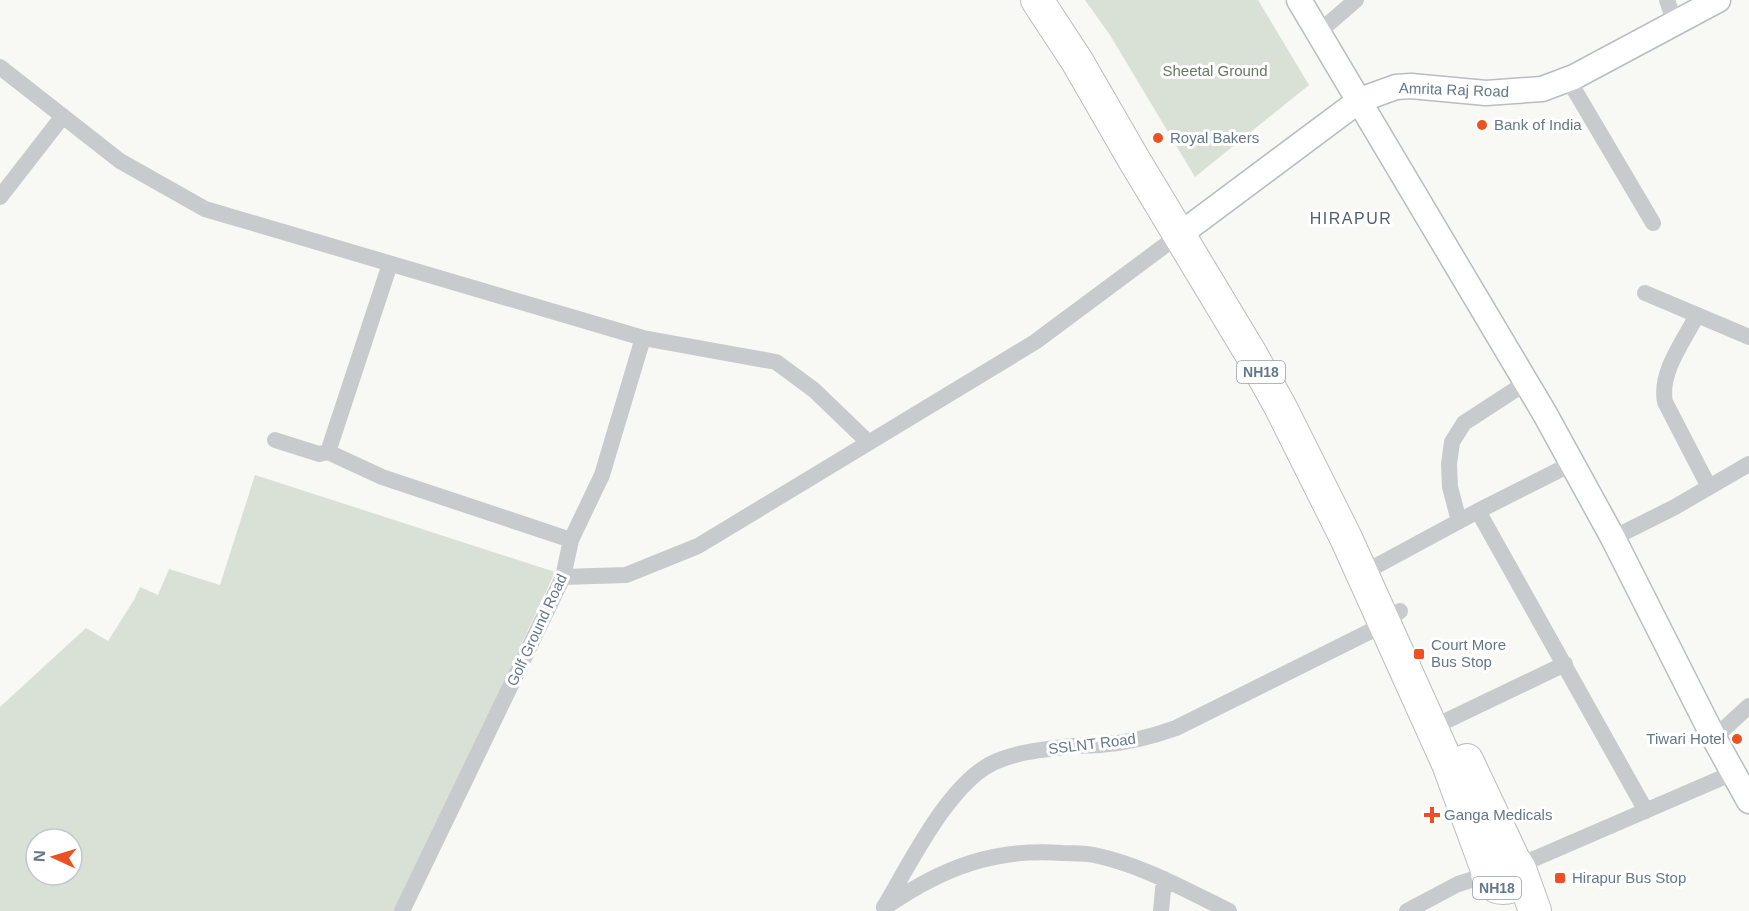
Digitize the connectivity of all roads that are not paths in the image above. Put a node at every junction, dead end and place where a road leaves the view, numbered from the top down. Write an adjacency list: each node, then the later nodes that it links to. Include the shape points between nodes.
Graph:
1 (1036, 0): 15 (highway, NH18, via 1077,61 1132,158)
2 (1057, 0): 15 (highway, NH18, via 1109,81)
3 (1299, 0): 8 (street)
4 (1356, 0): 8 (street)
5 (1667, 0): 7 (street)
6 (1718, 0): 7 (street, Amrita Raj Road)
7 (1675, 23): 10 (street, Amrita Raj Road)
8 (1319, 32): 11 (street)
9 (0, 67): 12 (street)
10 (1569, 79): 11 (street, Amrita Raj Road, via 1542,89 1504,93 1404,86); 14 (street)
11 (1360, 100): 15 (street, Amrita Raj Road); 21 (street)
12 (63, 116): 13 (street); 16 (street, via 120,160 205,209)
13 (0, 197)
14 (1653, 224)
15 (1186, 230): 23 (street, via 1035,342); 32 (highway, NH18, via 1282,372); 34 (highway, NH18, via 1346,538)
16 (390, 264): 20 (street); 24 (street)
17 (1645, 293): 18 (street)
18 (1697, 315): 19 (street); 27 (street, via 1671,364 1663,392)
19 (1749, 337)
20 (643, 338): 23 (street, via 776,362 813,390); 31 (street, Golf Ground Road, via 602,475)
21 (1527, 382): 25 (street); 29 (street, via 1464,423 1452,442 1450,487)
22 (275, 440): 24 (street, via 319,454)
23 (868, 442): 33 (street, via 698,546 626,575)
24 (328, 452): 31 (street, via 382,477)
25 (1573, 463): 28 (street); 30 (street)
26 (1749, 464): 27 (street)
27 (1709, 488): 30 (street)
28 (1478, 511): 29 (street); 35 (street)
29 (1459, 521): 32 (street)
30 (1613, 538): 38 (street)
31 (571, 540): 33 (street, Golf Ground Road)
32 (1378, 565): 34 (highway, NH18)
33 (563, 577): 45 (street, Golf Ground Road)
34 (1393, 617): 37 (highway, NH18); 42 (highway, NH18, via 1448,764); 44 (street, SSLNT Road, via 1154,736 1016,754 994,762 954,794)
35 (1565, 664): 37 (street); 41 (street)
36 (1749, 706): 38 (street)
37 (1448, 720): 42 (highway, NH18)
38 (1714, 738): 39 (street)
39 (1733, 773): 40 (street); 41 (street)
40 (1749, 801)
41 (1646, 810): 42 (street)
42 (1503, 871): 48 (street, via 1458,884); 49 (highway, NH18); 50 (highway, NH18)
43 (1164, 879): 44 (street, via 1093,855 1024,851 952,869); 46 (street); 47 (street)
44 (882, 909)
45 (402, 911)
46 (1161, 911)
47 (1230, 911)
48 (1407, 911)
49 (1512, 911)
50 (1535, 911)

